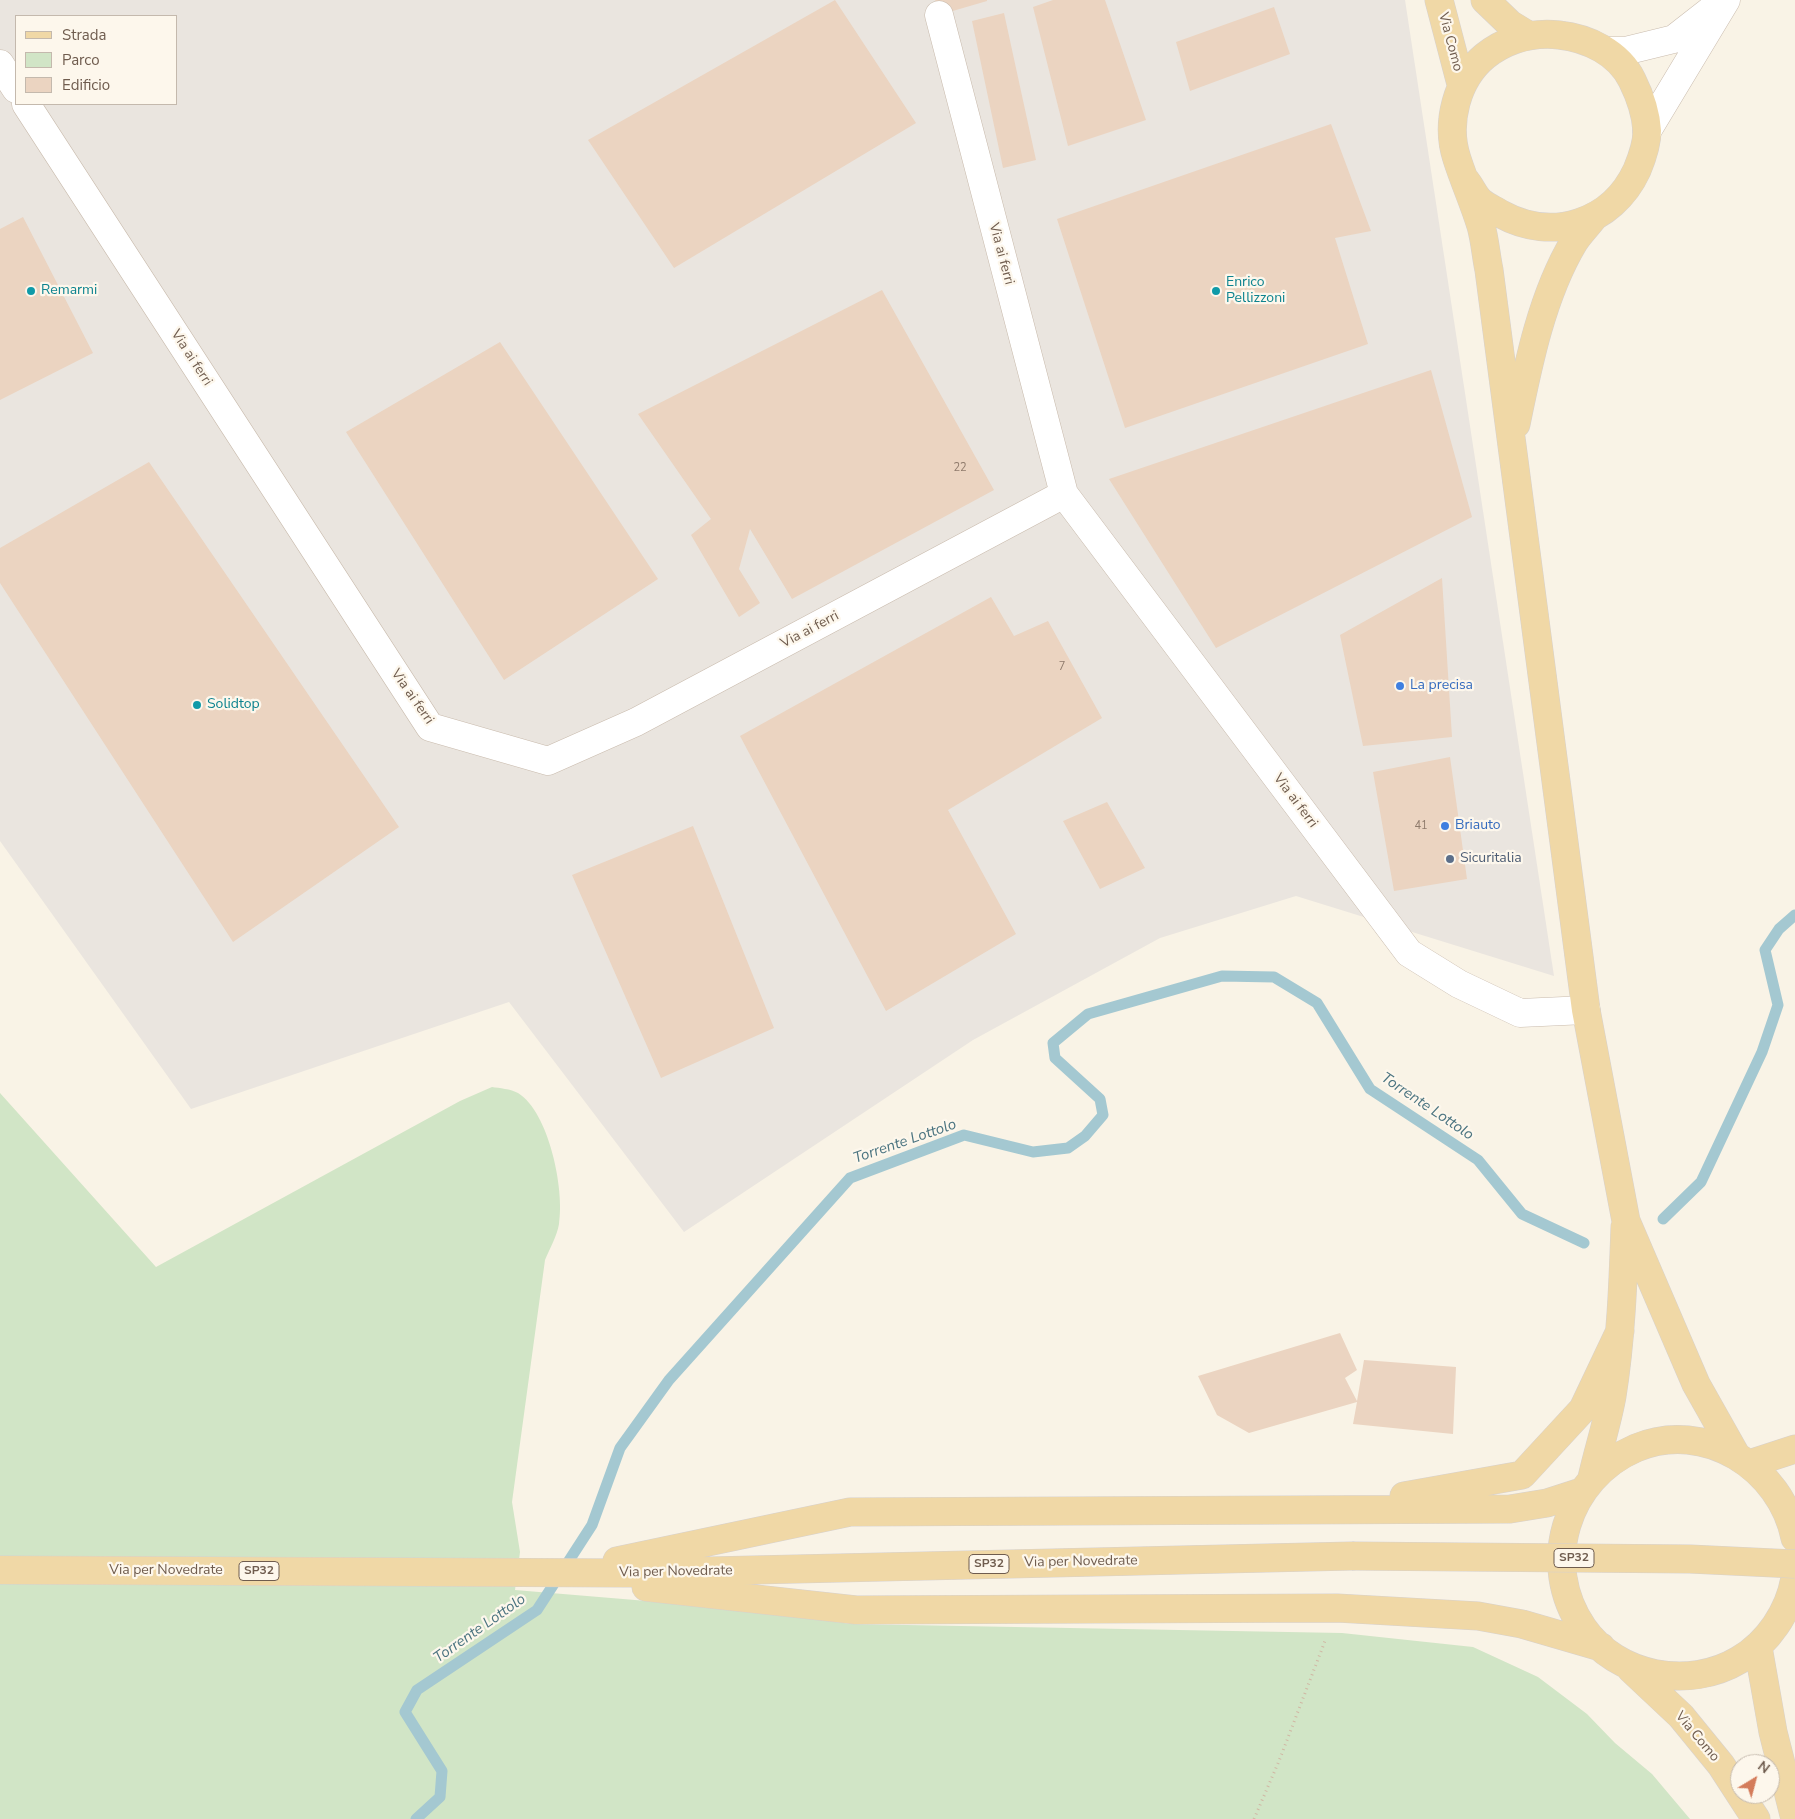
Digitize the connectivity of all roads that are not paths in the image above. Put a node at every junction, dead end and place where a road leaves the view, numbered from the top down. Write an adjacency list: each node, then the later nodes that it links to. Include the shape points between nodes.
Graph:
1 (1439, 0): 8 (main road, Via Como)
2 (1485, 0): 5 (main road, via 1510,24)
3 (1725, 0): 6 (street, via 1674,39 1625,51); 11 (street)
4 (939, 15): 15 (street, Via ai ferri)
5 (1528, 35): 6 (main road, via 1580,37); 8 (main road, via 1501,44 1474,65)
6 (1607, 51): 11 (main road, via 1630,76 1641,98)
7 (0, 64): 9 (street)
8 (1461, 84): 12 (main road, via 1453,131 1456,157)
9 (15, 87)
10 (27, 105): 15 (street, Via ai ferri, via 430,726 548,761 636,722)
11 (1647, 131): 13 (main road, via 1644,155 1631,181 1608,209)
12 (1466, 181): 13 (main road, via 1481,202 1519,224 1560,228); 14 (main road, via 1486,253)
13 (1593, 218): 14 (main road, via 1574,242 1541,323 1528,366)
14 (1512, 446): 16 (main road)
15 (1064, 494): 16 (street, Via ai ferri, via 1409,953 1459,984 1520,1013)
16 (1586, 1010): 17 (main road)
17 (1626, 1221): 18 (main road); 20 (main road, via 1696,1384)
18 (1620, 1331): 21 (main road, via 1612,1397); 22 (main road, via 1583,1409 1522,1475)
19 (1795, 1449): 20 (main road)
20 (1742, 1459): 21 (main road, via 1714,1446 1689,1440 1654,1443 1625,1453); 23 (main road, via 1762,1475 1781,1500)
21 (1587, 1485): 22 (main road, via 1547,1503 1510,1509); 29 (main road, via 1565,1528 1561,1566 1566,1594 1583,1628)
22 (1332, 1508): 26 (main road, via 850,1512)
23 (1795, 1537)
24 (1795, 1564): 26 (main road, Via per Novedrate / SP32, bridge, via 1690,1559 1352,1556)
25 (0, 1570): 26 (main road, Via per Novedrate / SP32)
26 (624, 1573): 29 (main road, via 856,1610 1338,1608 1478,1616 1522,1624)
27 (1795, 1578): 28 (main road)
28 (1775, 1636): 30 (main road, via 1732,1664 1704,1674 1668,1676); 32 (main road, via 1773,1732)
29 (1601, 1647): 30 (main road)
30 (1627, 1665): 33 (main road, Via Como, via 1681,1716 1721,1766)
31 (1795, 1767): 32 (main road)
32 (1794, 1815)
33 (1756, 1819)

